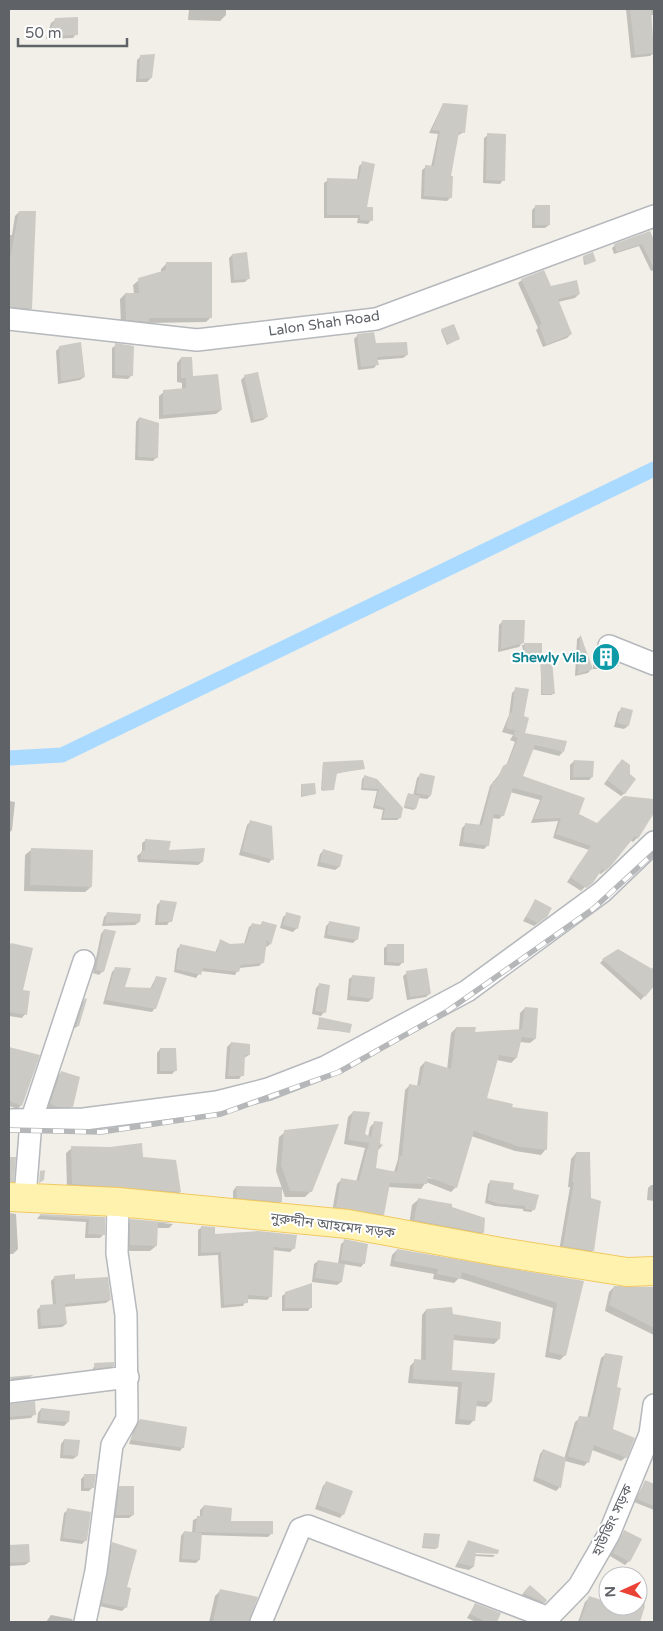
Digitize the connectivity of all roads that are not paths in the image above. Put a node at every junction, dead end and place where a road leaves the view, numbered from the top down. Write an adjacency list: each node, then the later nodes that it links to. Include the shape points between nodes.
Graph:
1 (654, 216): 2 (street, Lalon Shah Road, via 376,319 197,340)
2 (9, 319)
3 (609, 646): 4 (street)
4 (654, 664)
5 (654, 842): 8 (street, via 602,892 466,991 325,1067 268,1089 217,1102 84,1119)
6 (84, 961): 8 (street)
7 (9, 1120): 8 (street)
8 (31, 1121): 9 (street)
9 (17, 1196): 10 (main road, নুরুদ্দীন আহমেদ সড়ক)
10 (118, 1202): 11 (main road, নুরুদ্দীন আহমেদ সড়ক, via 348,1224 627,1272); 12 (street, via 117,1253 126,1315)
11 (654, 1271)
12 (128, 1377): 13 (street); 16 (street, via 127,1419 112,1445 96,1571)
13 (9, 1392)
14 (654, 1405): 15 (street, হাউজিং সড়ক, via 650,1434 609,1534 579,1586)
15 (547, 1620): 17 (street, via 308,1526 300,1529)
16 (85, 1622)
17 (261, 1622)

